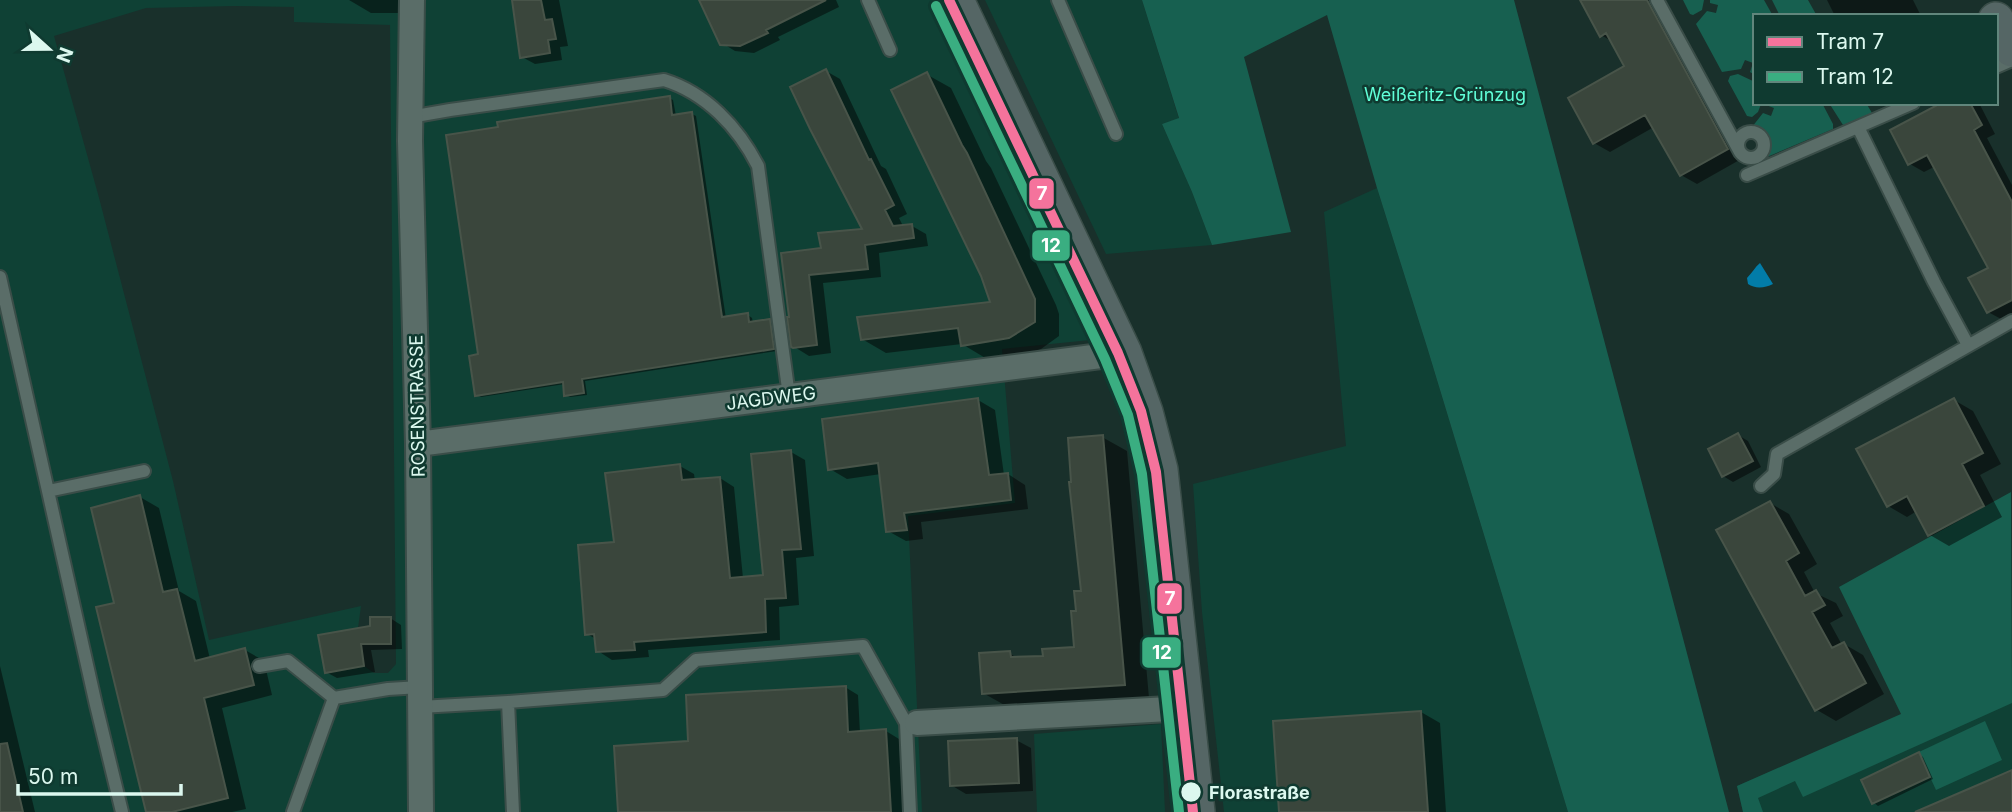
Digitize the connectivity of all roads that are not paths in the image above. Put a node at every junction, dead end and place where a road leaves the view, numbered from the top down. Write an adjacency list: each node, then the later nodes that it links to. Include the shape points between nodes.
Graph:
1 (412, 0): 10 (street, ROSENSTRASSE)
2 (868, 0): 8 (lane)
3 (956, 0): 19 (street)
4 (1058, 0): 12 (lane)
5 (1657, 0): 13 (lane)
6 (1998, 23): 7 (street)
7 (2012, 49)
8 (890, 50)
9 (1908, 105): 11 (lane)
10 (410, 117): 20 (lane, via 664,80 703,99 747,144 758,166); 21 (street, ROSENSTRASSE)
11 (1858, 127): 14 (lane); 18 (lane)
12 (1116, 134)
13 (1740, 152): 14 (lane); 14 (lane, via 1742,136 1756,134 1764,148)
14 (1758, 163): 15 (lane)
15 (1747, 175)
16 (0, 277): 24 (lane)
17 (2012, 320): 18 (lane)
18 (1968, 345): 23 (lane, via 1777,454 1774,474)
19 (1124, 353): 20 (street, JAGDWEG); 29 (street, via 1160,470)
20 (789, 396): 21 (street, JAGDWEG)
21 (418, 444): 26 (street, ROSENSTRASSE)
22 (145, 471): 24 (lane)
23 (1761, 486)
24 (48, 491): 31 (lane)
25 (259, 666): 27 (lane, via 288,661)
26 (420, 697): 27 (lane, via 388,689); 28 (lane); 33 (street, ROSENSTRASSE)
27 (334, 698): 32 (lane)
28 (508, 702): 30 (lane, via 663,690 696,660 863,646); 34 (lane)
29 (1187, 708): 30 (street); 36 (street)
30 (912, 723): 35 (lane)
31 (122, 812)
32 (293, 812)
33 (421, 812)
34 (513, 812)
35 (910, 812)
36 (1197, 812)

